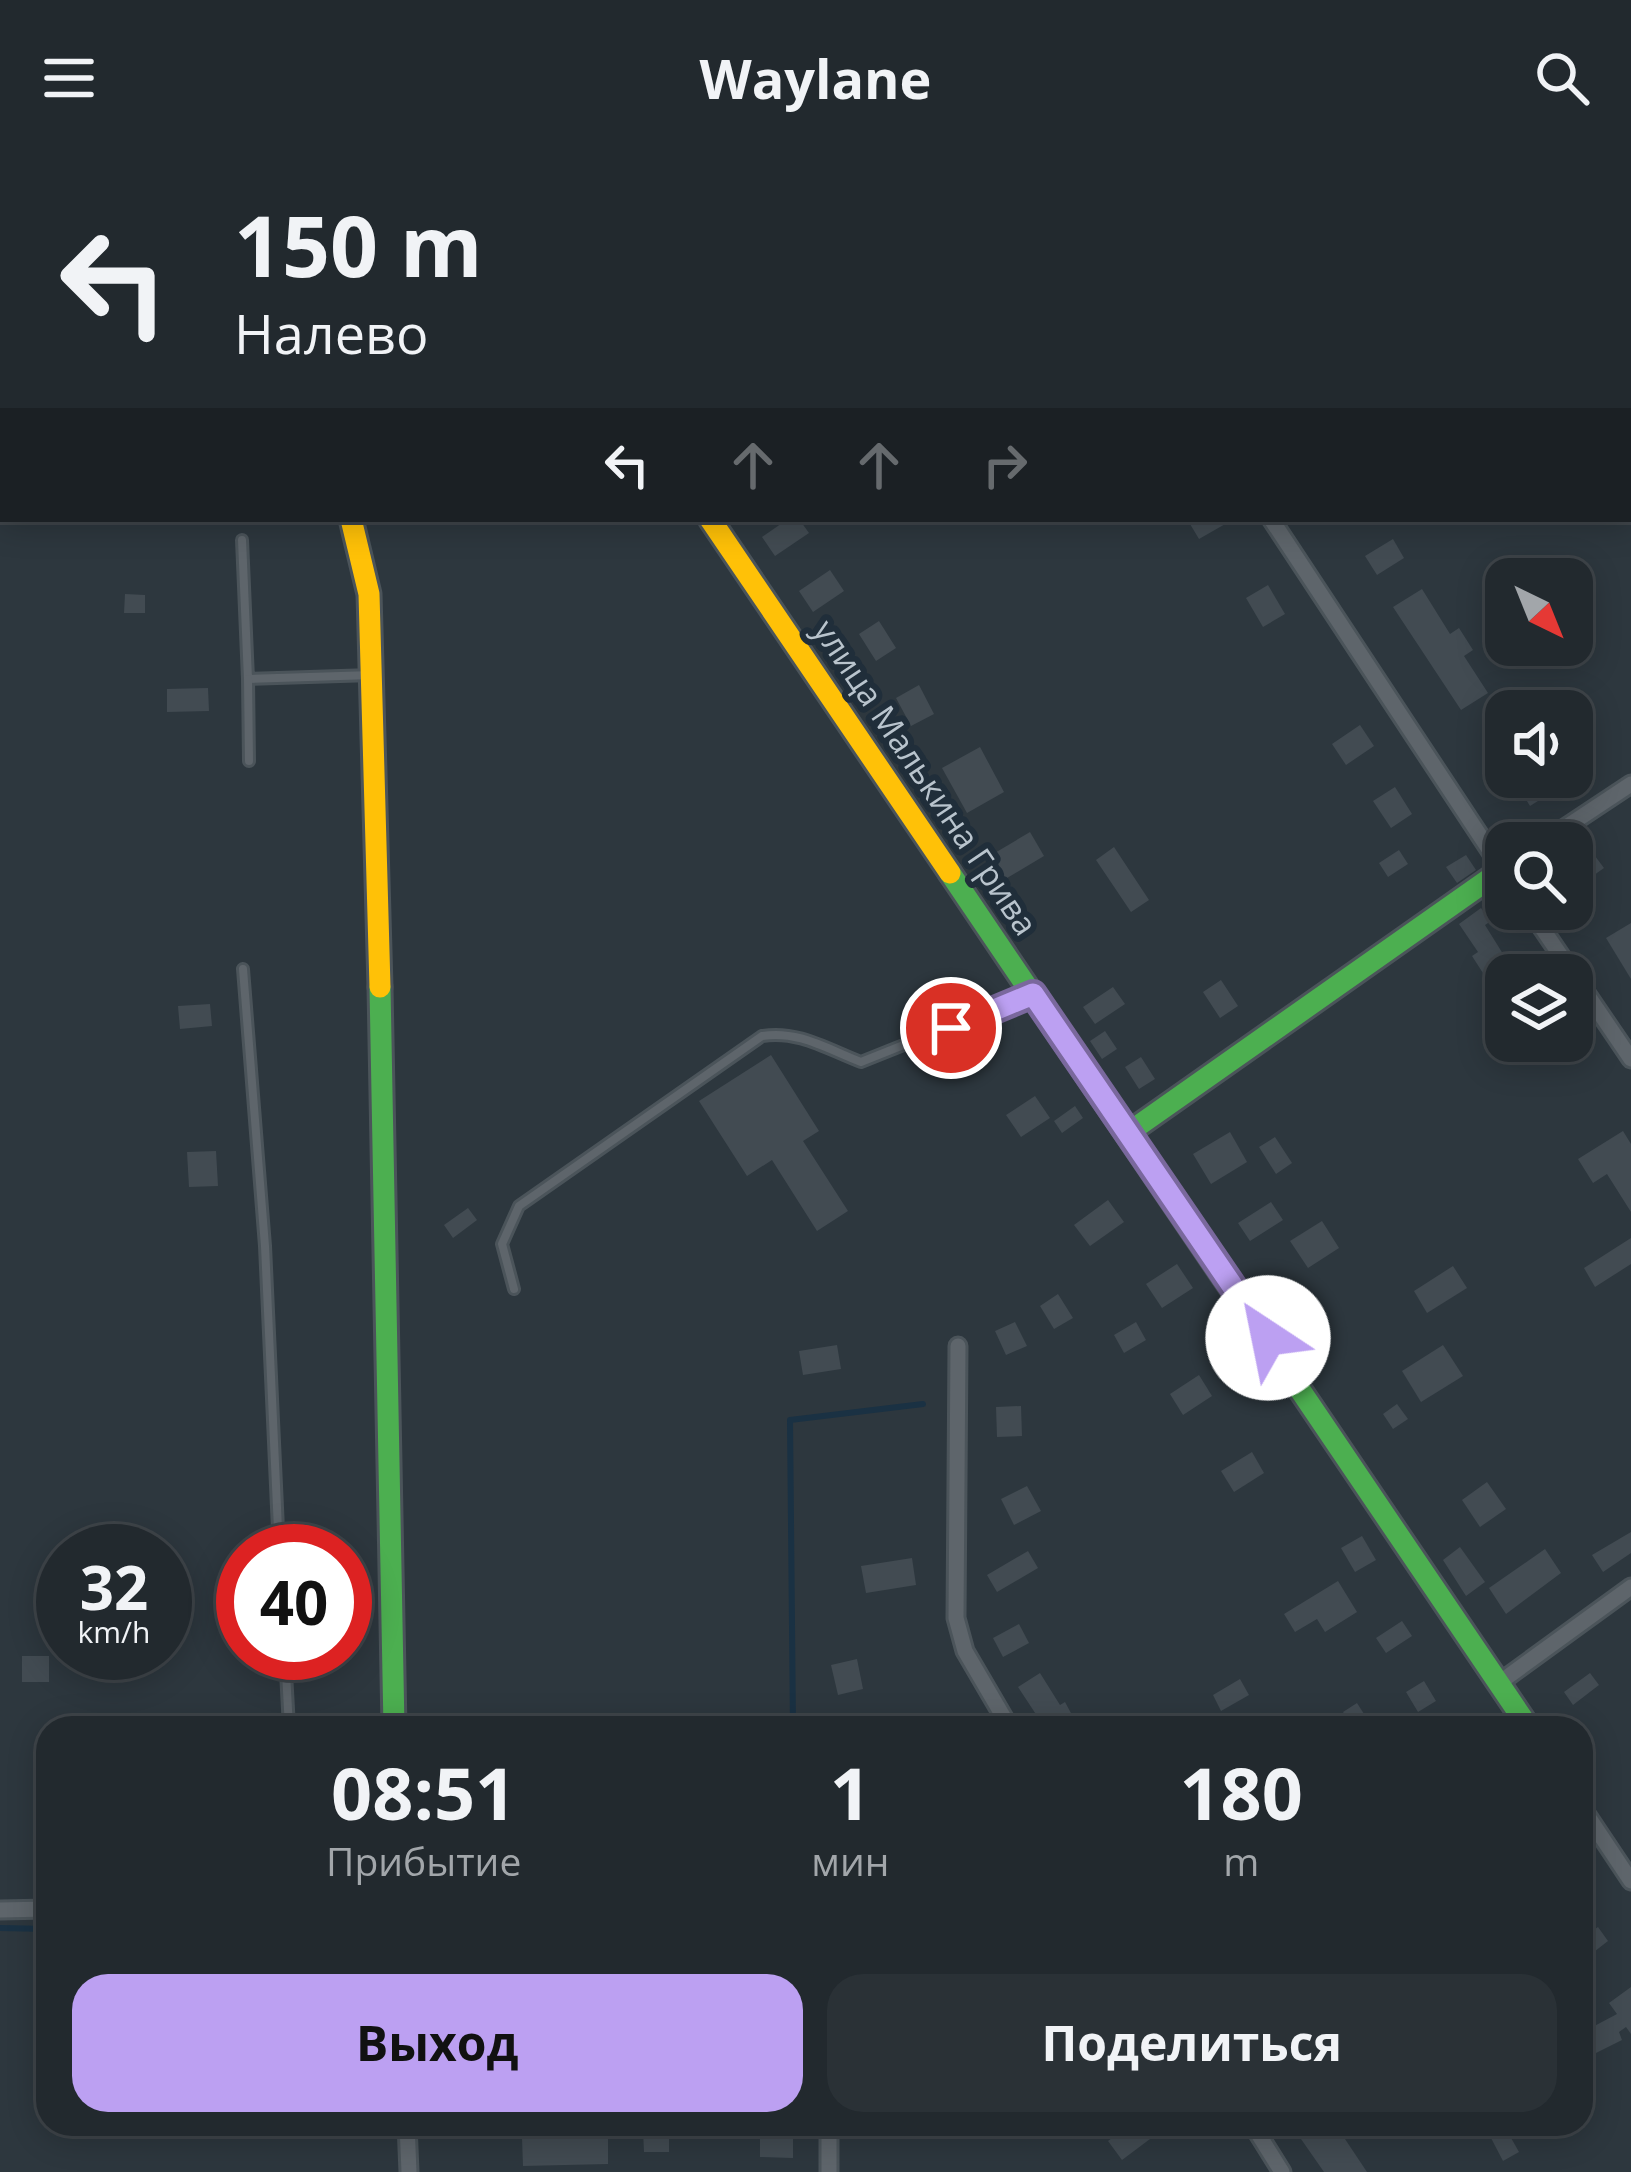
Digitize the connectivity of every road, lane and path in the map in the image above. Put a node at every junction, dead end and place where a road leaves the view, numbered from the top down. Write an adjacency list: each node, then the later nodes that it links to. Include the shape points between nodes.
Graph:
1 (351, 522): 5 (street, via 369,594)
2 (712, 522): 14 (street, улица Малькина Грива)
3 (1272, 522): 10 (street)
4 (242, 540): 6 (lane)
5 (374, 675): 6 (lane); 24 (street)
6 (248, 679): 7 (lane)
7 (249, 761)
8 (1631, 784): 9 (street)
9 (1574, 822)
10 (1485, 840)
11 (1485, 884): 16 (street)
12 (1543, 930): 15 (street)
13 (243, 969): 19 (lane)
14 (1033, 994): 16 (street, улица Малькина Грива); 17 (lane, via 861,1063 783,1032 762,1036 519,1206 502,1244)
15 (1631, 1059)
16 (1128, 1133): 22 (street, улица Малькина Грива)
17 (514, 1289)
18 (958, 1346): 25 (street, via 956,1618 965,1651)
19 (278, 1524)
20 (1631, 1587): 22 (street)
21 (286, 1680): 23 (lane)
22 (1499, 1683): 26 (street, улица Малькина Грива)
23 (288, 1716)
24 (394, 1716)
25 (1003, 1716)
26 (1521, 1716)
27 (1593, 1824): 28 (street)
28 (1631, 1880)
29 (36, 1909): 30 (street)
30 (0, 1910)
31 (408, 2136): 34 (street)
32 (829, 2136): 35 (street)
33 (1260, 2136): 36 (street)
34 (409, 2172)
35 (830, 2172)
36 (1282, 2172)

